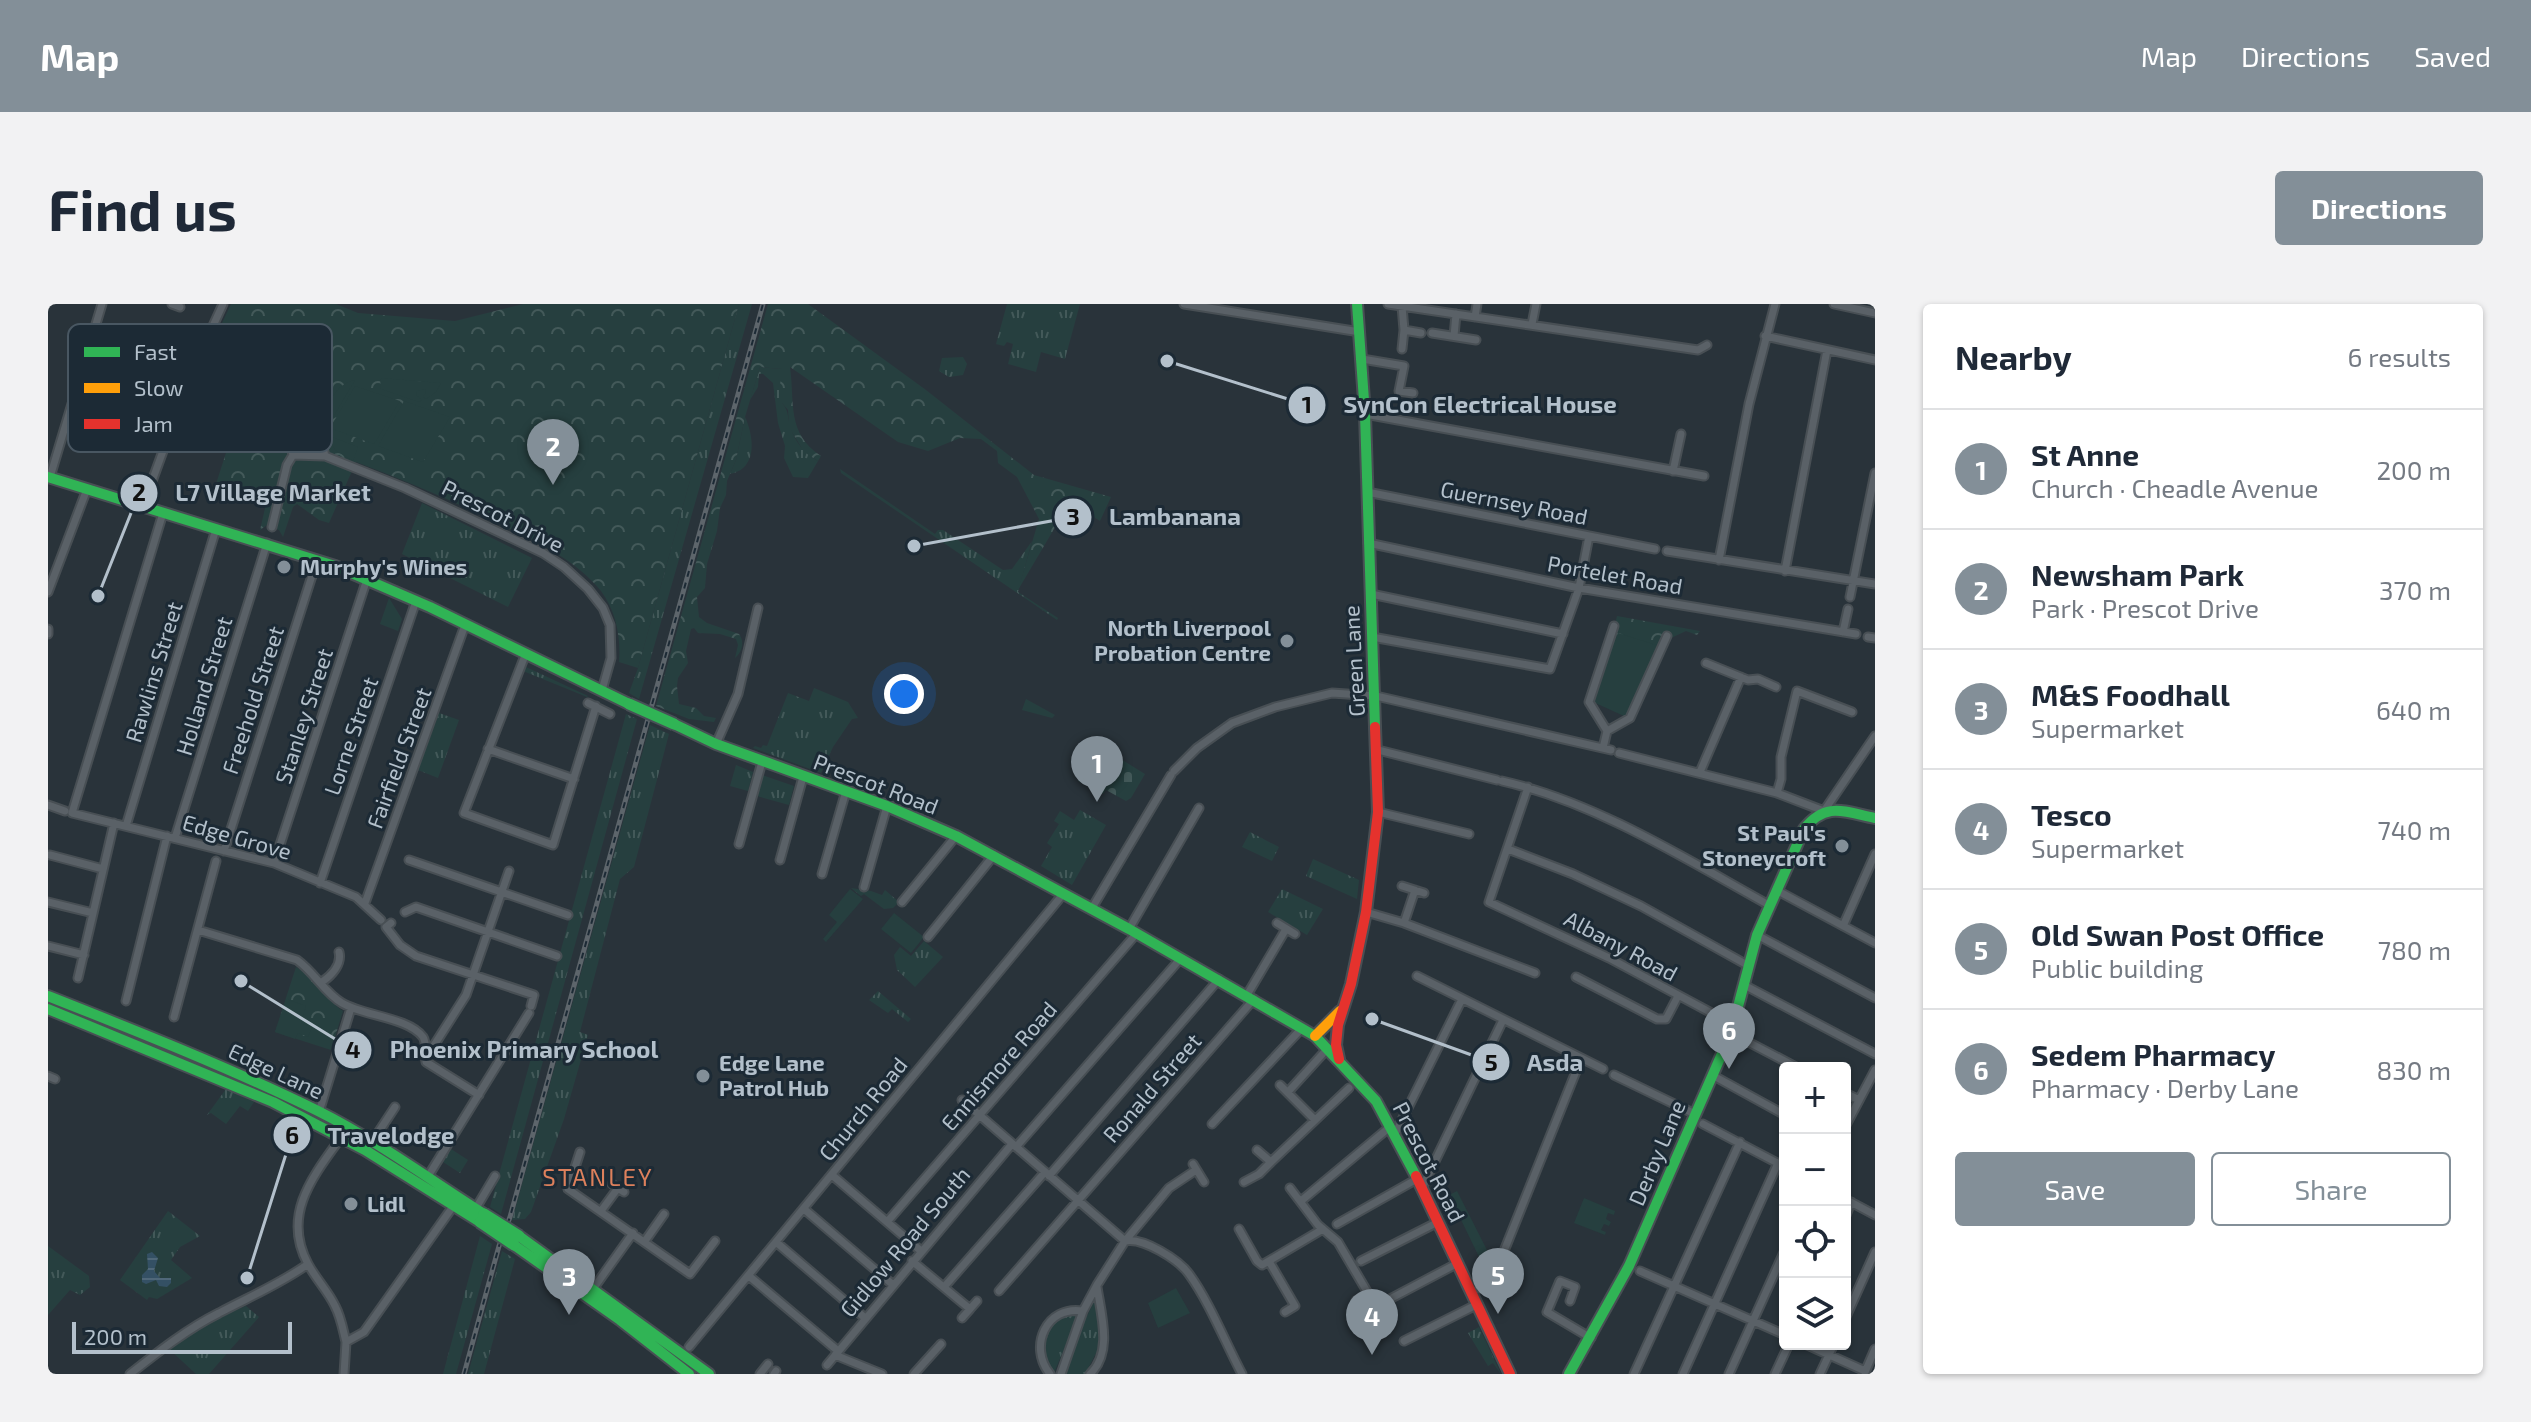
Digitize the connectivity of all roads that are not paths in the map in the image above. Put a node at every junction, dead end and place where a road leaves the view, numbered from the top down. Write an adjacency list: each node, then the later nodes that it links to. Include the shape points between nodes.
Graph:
1 (102, 304): 15 (street)
2 (223, 304): 16 (street)
3 (1184, 304): 19 (street)
4 (1357, 304): 19 (main road, Green Lane)
5 (1388, 304): 10 (street)
6 (1477, 304): 14 (street)
7 (1536, 304): 17 (street)
8 (1775, 304): 23 (street)
9 (1834, 304): 12 (street)
10 (1402, 306): 11 (street); 18 (street)
11 (1428, 307): 13 (street)
12 (1875, 313)
13 (1456, 314): 14 (street); 22 (street)
14 (1475, 317): 17 (street)
15 (96, 324)
16 (214, 324)
17 (1532, 324): 25 (street, via 1698,350)
18 (1404, 330): 20 (street); 26 (street)
19 (1360, 332): 28 (main road, Green Lane)
20 (1421, 333)
21 (1432, 333): 22 (street)
22 (1454, 336): 24 (street)
23 (1765, 336): 27 (street); 55 (street)
24 (1476, 340)
25 (1707, 345)
26 (1402, 349)
27 (1827, 350): 29 (street); 56 (street)
28 (1362, 359): 30 (street, via 1404,366 1399,391); 31 (main road, Green Lane)
29 (1875, 360)
30 (1413, 393)
31 (1365, 414): 39 (street); 44 (main road, Green Lane)
32 (68, 415): 42 (street)
33 (1681, 434): 39 (street)
34 (163, 452): 45 (street)
35 (292, 452): 37 (street)
36 (324, 452): 38 (street)
37 (293, 455): 38 (street, Prescot Drive); 47 (street)
38 (325, 456): 78 (street, Prescot Drive, via 483,524 564,567 588,589 610,625 611,658)
39 (1673, 471): 41 (street)
40 (1875, 473): 58 (street)
41 (1704, 476)
42 (49, 477): 43 (main road, Prescot Road)
43 (87, 489): 45 (main road, Prescot Road); 61 (street)
44 (1367, 492): 49 (street, Guernsey Road); 51 (main road, Green Lane)
45 (143, 506): 46 (main road, Prescot Road)
46 (163, 513): 48 (main road, Prescot Road); 99 (street)
47 (272, 527)
48 (216, 529): 50 (main road, Prescot Road); 103 (street, Rawlins Street)
49 (1589, 536): 52 (street, Guernsey Road); 60 (street)
50 (267, 543): 54 (main road, Prescot Road); 106 (street, Holland Street)
51 (1368, 543): 60 (street, Portelet Road); 62 (main road, Green Lane)
52 (1655, 549)
53 (1667, 551): 55 (street)
54 (317, 560): 57 (main road, Prescot Road); 109 (street, Freehold Street)
55 (1719, 560): 56 (street)
56 (1785, 571): 58 (street)
57 (367, 579): 64 (main road, Prescot Road); 116 (street, Stanley Street)
58 (1853, 580): 59 (street); 63 (street)
59 (1875, 584)
60 (1579, 588): 69 (street, Portelet Road); 70 (street)
61 (48, 592)
62 (1371, 594): 70 (street); 73 (main road, Green Lane)
63 (1850, 597)
64 (416, 601): 67 (main road, Prescot Road); 120 (street, Lorne Street)
65 (758, 608): 84 (street, via 738,694)
66 (1848, 609): 69 (street)
67 (465, 625): 74 (main road, Prescot Road); 130 (street, Fairfield Street)
68 (1614, 626): 82 (street, via 1589,702)
69 (1843, 632): 71 (street, Portelet Road)
70 (1563, 634): 73 (street, via 1550,669)
71 (1856, 634)
72 (1667, 636): 82 (street, via 1630,718)
73 (1372, 637): 79 (main road, Green Lane)
74 (526, 653): 78 (main road, Prescot Road); 85 (street)
75 (1706, 663): 76 (street)
76 (1741, 677): 77 (street); 89 (street)
77 (1776, 687)
78 (602, 690): 84 (main road, Prescot Road, bridge)
79 (1376, 696): 86 (main road, Green Lane); 87 (street); 132 (street, via 1332,693 1247,717 1209,738 1172,773)
80 (1852, 712): 94 (street, via 1797,691)
81 (610, 714): 91 (street, via 592,704)
82 (1607, 731): 87 (street)
83 (1875, 736): 98 (street)
84 (716, 744): 88 (main road, Prescot Road)
85 (488, 749): 91 (street); 91 (street, via 464,813 538,840 553,845)
86 (1378, 750): 92 (street); 100 (main road, Green Lane)
87 (1611, 750): 89 (street)
88 (762, 762): 90 (main road, Prescot Road); 107 (street)
89 (1700, 772): 94 (street)
90 (803, 777): 93 (main road, Prescot Road); 114 (street)
91 (574, 779)
92 (1528, 787): 108 (street); 131 (street, via 1677,854)
93 (846, 791): 96 (main road, Prescot Road); 119 (street)
94 (1777, 793): 98 (street)
95 (48, 805): 99 (street, Edge Grove)
96 (887, 806): 105 (main road, Prescot Road); 122 (street)
97 (1199, 808): 144 (street, Ennismore Road)
98 (1824, 811): 101 (main road); 124 (main road, Derby Lane, via 1804,829)
99 (69, 812): 102 (street, Edge Grove)
100 (1378, 812): 104 (street); 134 (main road, Green Lane)
101 (1873, 814)
102 (114, 823): 103 (street, Edge Grove); 117 (street)
103 (126, 826): 106 (street, Edge Grove)
104 (1469, 834)
105 (956, 836): 112 (main road, Prescot Road); 129 (street)
106 (171, 837): 109 (street, Edge Grove); 169 (street, Holland Street)
107 (739, 844)
108 (1508, 849): 155 (street, via 1641,906); 165 (street, Albany Road, via 1489,902)
109 (224, 851): 116 (street, Edge Grove)
110 (1875, 854): 141 (street)
111 (50, 855): 117 (street)
112 (994, 855): 126 (main road, Prescot Road); 148 (street)
113 (409, 860): 125 (street)
114 (780, 860)
115 (216, 861): 143 (street)
116 (274, 863): 120 (street, Edge Grove)
117 (103, 869): 135 (street)
118 (509, 871): 125 (street)
119 (822, 874)
120 (320, 883): 130 (street, Edge Grove)
121 (1402, 886): 123 (street)
122 (864, 887)
123 (1415, 890): 127 (street); 140 (street)
124 (1776, 890): 131 (main road, Derby Lane); 141 (street)
125 (501, 891): 136 (street); 145 (street)
126 (1064, 893): 132 (main road, Prescot Road); 216 (street, Church Road)
127 (1424, 893)
128 (48, 902): 135 (street)
129 (902, 902)
130 (365, 903): 137 (street, Edge Grove)
131 (1769, 905): 147 (main road, Derby Lane)
132 (1092, 908): 144 (main road, Prescot Road)
133 (405, 912): 145 (street, via 416,907)
134 (1366, 912): 140 (street); 172 (main road, Green Lane)
135 (93, 913): 152 (street)
136 (568, 915)
137 (381, 920)
138 (391, 923): 157 (street, via 386,927 407,952)
139 (1277, 923): 142 (street)
140 (1404, 923): 156 (street)
141 (1843, 926): 149 (street)
142 (1286, 929): 146 (street); 166 (street, Ronald Street)
143 (198, 930): 162 (street, via 297,960); 173 (street)
144 (1133, 931): 154 (main road, Prescot Road); 200 (street, Ennismore Road)
145 (488, 932): 153 (street); 157 (street)
146 (1295, 934)
147 (1757, 935): 155 (main road, Derby Lane); 167 (street)
148 (928, 937)
149 (1875, 943)
150 (48, 946): 152 (street)
151 (339, 952): 162 (street, via 339,963)
152 (84, 955): 160 (street)
153 (557, 956)
154 (1181, 958): 161 (main road, Prescot Road); 209 (street, Gidlow Road South)
155 (1749, 966): 163 (main road, Derby Lane)
156 (1535, 973)
157 (474, 975): 176 (street, via 538,997); 181 (street, via 433,1047)
158 (1417, 976): 168 (street)
159 (1576, 977): 165 (street, via 1657,1019 1666,1019)
160 (78, 978)
161 (1219, 979): 166 (main road, Prescot Road); 215 (street)
162 (322, 982): 170 (street)
163 (1744, 985): 179 (main road, Derby Lane); 182 (street)
164 (48, 996): 198 (main road, Edge Lane)
165 (1678, 996): 179 (street, Albany Road)
166 (1251, 997): 178 (main road, Prescot Road); 224 (street, Ronald Street)
167 (1875, 998)
168 (1462, 999): 175 (street); 205 (street)
169 (126, 1001)
170 (351, 1008): 181 (street, via 400,1023 422,1036); 198 (street)
171 (48, 1009): 206 (main road, Edge Lane)
172 (1340, 1011): 177 (main road, Green Lane); 180 (main road, Green Lane)
173 (174, 1017)
174 (512, 1018): 176 (street)
175 (1503, 1020): 184 (street); 221 (street)
176 (523, 1025): 193 (street)
177 (1338, 1025): 180 (main road); 183 (main road, Green Lane)
178 (1302, 1028): 180 (main road, Prescot Road); 204 (street)
179 (1732, 1029): 185 (street, Albany Road); 189 (main road, Derby Lane)
180 (1322, 1043): 183 (main road, Prescot Road); 192 (street)
181 (425, 1050): 193 (street, via 426,1062)
182 (1875, 1054)
183 (1339, 1059): 205 (main road, Prescot Road, via 1376,1101)
184 (1581, 1059): 186 (street); 260 (street, via 1496,1271)
185 (1788, 1062)
186 (1603, 1069)
187 (1875, 1070): 196 (street)
188 (1614, 1075): 202 (street)
189 (1712, 1075): 199 (street); 202 (main road, Derby Lane)
190 (1280, 1085): 192 (street)
191 (1349, 1088): 203 (street)
192 (1288, 1092): 203 (street)
193 (479, 1095): 218 (street)
194 (1851, 1096): 196 (street)
195 (962, 1100): 200 (street)
196 (1859, 1100): 201 (street)
197 (395, 1107): 207 (street)
198 (319, 1112): 206 (main road, Edge Lane)
199 (1779, 1112)
200 (980, 1115): 209 (street); 233 (street, Ennismore Road)
201 (1851, 1115)
202 (1699, 1119): 208 (street); 274 (main road, Derby Lane)
203 (1315, 1120): 212 (street)
204 (1212, 1124)
205 (1393, 1130): 221 (main road, Prescot Road); 225 (street)
206 (345, 1132): 207 (main road, Edge Lane); 227 (main road, Edge Lane); 250 (street, via 312,1181 299,1213 297,1232)
207 (372, 1142): 218 (main road, Edge Lane)
208 (1740, 1142): 213 (street); 256 (street)
209 (1014, 1145): 215 (street); 244 (street, Gidlow Road South)
210 (1257, 1150): 212 (street)
211 (580, 1152): 229 (street, via 568,1189)
212 (1271, 1162): 220 (street)
213 (1779, 1164)
214 (1779, 1169): 265 (street)
215 (1047, 1174): 224 (street); 257 (street)
216 (832, 1175): 228 (street, Church Road); 233 (street)
217 (495, 1176): 231 (street)
218 (427, 1178): 231 (main road, Edge Lane)
219 (1204, 1182): 242 (street, via 1195,1167 1169,1188)
220 (1244, 1182)
221 (1420, 1183): 234 (main road, Prescot Road); 235 (street)
222 (618, 1188): 229 (street)
223 (1290, 1188): 225 (street)
224 (1078, 1201): 242 (street); 259 (street, Ronald Street)
225 (1301, 1201): 236 (street)
226 (1851, 1202): 232 (street)
227 (454, 1205): 231 (main road, Edge Lane); 276 (street, via 364,1332)
228 (804, 1209): 243 (street, Church Road); 254 (street)
229 (601, 1211): 238 (street)
230 (664, 1214): 240 (street)
231 (480, 1215): 239 (main road, Edge Lane, bridge)
232 (1875, 1215)
233 (887, 1222): 244 (street)
234 (1438, 1222): 247 (street); 249 (main road, Prescot Road)
235 (1337, 1224)
236 (1323, 1229): 248 (street); 262 (street, via 1338,1242 1369,1297)
237 (1251, 1230): 248 (street, via 1240,1232 1257,1261)
238 (633, 1233): 240 (street); 258 (street)
239 (517, 1241): 258 (main road, Edge Lane); 291 (main road, Edge Lane)
240 (645, 1241): 241 (street, via 690,1274)
241 (715, 1241)
242 (1125, 1241): 255 (street); 299 (street, via 1134,1239 1158,1249 1188,1272)
243 (776, 1242): 253 (street, Church Road); 270 (street)
244 (921, 1251): 246 (street, Gidlow Road South)
245 (1875, 1252): 266 (street)
246 (912, 1261): 254 (street, Gidlow Road South); 257 (street)
247 (1361, 1261)
248 (1270, 1263): 269 (street, via 1295,1306)
249 (1458, 1263): 260 (main road, Prescot Road); 263 (street)
250 (308, 1264): 276 (street, via 335,1306); 289 (street, via 215,1314)
251 (1779, 1264): 272 (street)
252 (1640, 1271): 256 (street)
253 (749, 1276): 278 (street, Church Road); 283 (street)
254 (892, 1284): 270 (street, Gidlow Road South)
255 (1097, 1285): 268 (street); 298 (street, via 1105,1341)
256 (1674, 1286): 265 (street); 301 (street)
257 (944, 1287): 267 (street)
258 (593, 1289): 292 (main road, Edge Lane)
259 (999, 1291)
260 (1475, 1298): 275 (street); 287 (main road, Prescot Road)
261 (977, 1301): 267 (street)
262 (1356, 1301)
263 (1386, 1301)
264 (1570, 1301): 274 (street, via 1575,1287 1560,1281 1547,1312)
265 (1714, 1304): 272 (street); 302 (street)
266 (1851, 1306)
267 (970, 1309): 271 (street)
268 (1083, 1311): 296 (street, via 1061,1313 1048,1322 1040,1346); 297 (street)
269 (1285, 1312)
270 (865, 1318): 283 (street, Gidlow Road South)
271 (962, 1318)
272 (1754, 1321): 273 (street); 303 (street)
273 (1779, 1332)
274 (1591, 1338): 300 (main road, Derby Lane)
275 (1404, 1341)
276 (346, 1342): 290 (street)
277 (941, 1344): 295 (street)
278 (689, 1347)
279 (1875, 1349): 288 (street)
280 (1786, 1350): 304 (street)
281 (1818, 1350): 284 (street)
282 (1831, 1350): 284 (street)
283 (836, 1353): 286 (street, Gidlow Road South); 294 (street)
284 (1829, 1355): 288 (street); 305 (street)
285 (768, 1364): 293 (street)
286 (827, 1365)
287 (1510, 1370)
288 (1865, 1372)
289 (130, 1374)
290 (344, 1374)
291 (689, 1374)
292 (709, 1374)
293 (760, 1374)
294 (882, 1374)
295 (914, 1374)
296 (1050, 1374)
297 (1061, 1374)
298 (1090, 1374)
299 (1242, 1374)
300 (1569, 1374)
301 (1634, 1374)
302 (1683, 1374)
303 (1729, 1374)
304 (1775, 1374)
305 (1820, 1374)

